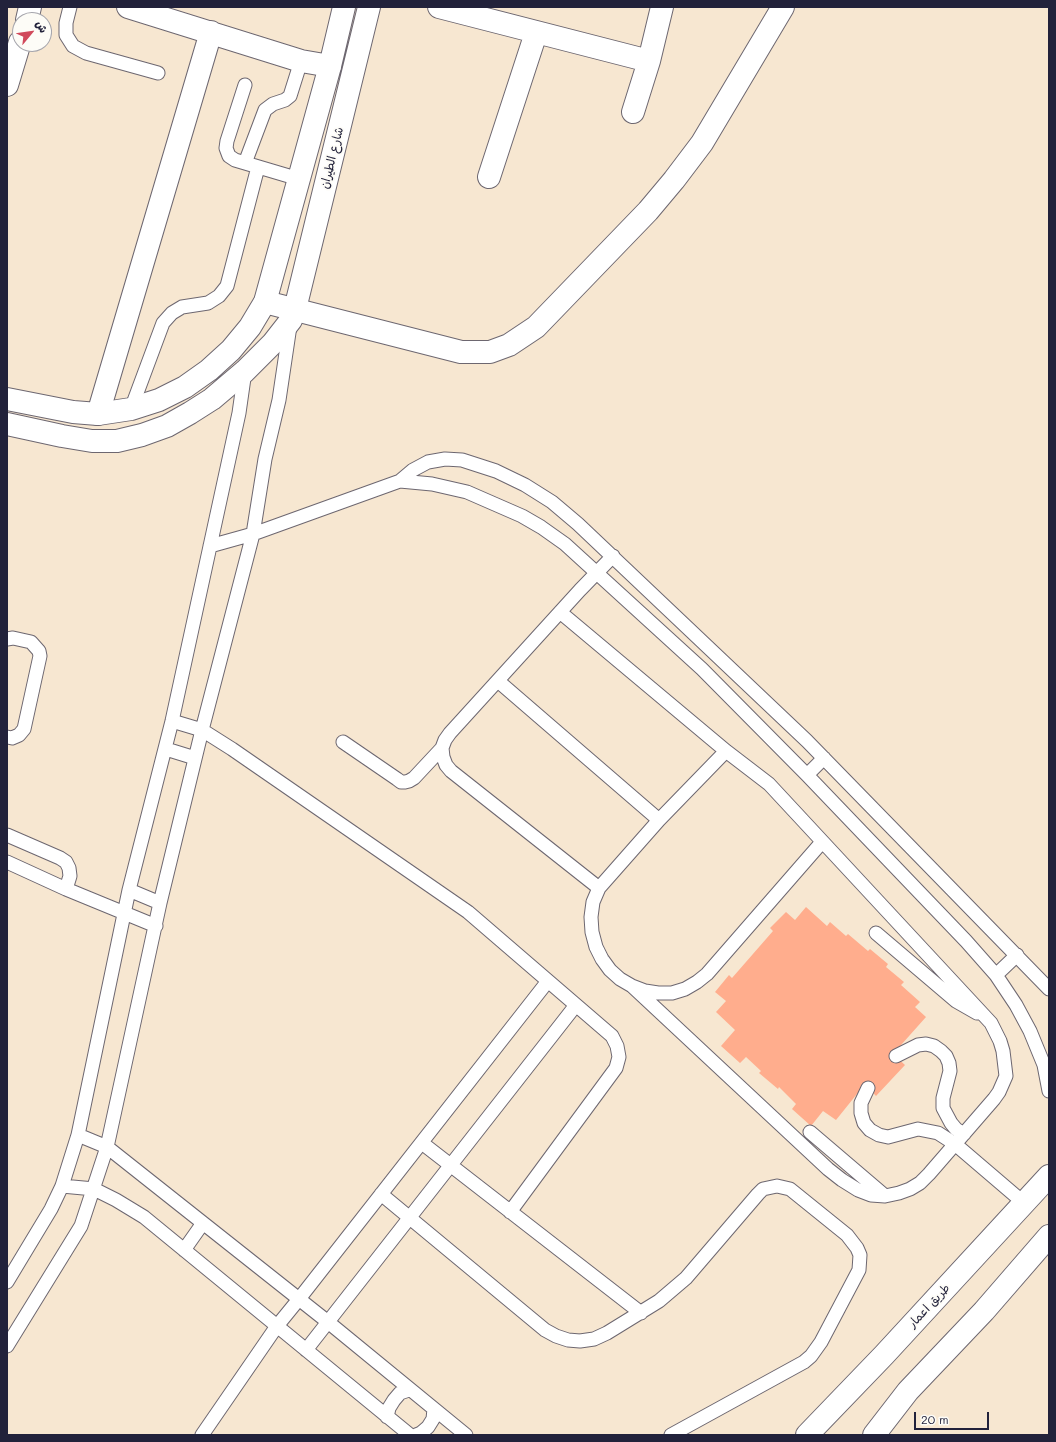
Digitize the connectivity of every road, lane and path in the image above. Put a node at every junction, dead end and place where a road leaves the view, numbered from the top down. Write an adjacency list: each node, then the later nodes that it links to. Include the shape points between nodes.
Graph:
1 (70, 7): 14 (lane, via 66,35 73,46 86,54)
2 (128, 7): 8 (street)
3 (344, 7): 13 (street)
4 (369, 7): 23 (street, شارع الطيران)
5 (440, 7): 9 (street)
6 (662, 7): 12 (street)
7 (783, 7): 23 (street, via 702,143 674,180 536,327 509,345 490,352 460,352)
8 (211, 32): 11 (street); 27 (street)
9 (536, 33): 12 (street); 20 (street)
10 (17, 52): 15 (street)
11 (301, 61): 13 (street); 18 (lane, via 290,96 265,110)
12 (649, 61): 17 (street)
13 (330, 66): 21 (street)
14 (158, 73)
15 (7, 85)
16 (245, 85): 18 (lane, via 226,148 229,156)
17 (633, 112)
18 (244, 163): 19 (lane)
19 (258, 167): 21 (lane); 26 (lane, via 228,286 208,303 182,307 163,323)
20 (489, 177)
21 (299, 179): 22 (street)
22 (265, 302): 23 (street); 26 (street, via 250,327 231,350 209,370 185,387 159,400)
23 (293, 314): 24 (street, via 273,343); 30 (lane)
24 (245, 371): 28 (street, via 222,391 167,426 117,441 92,441); 31 (lane, via 239,413)
25 (7, 399): 27 (street, via 73,412)
26 (131, 409): 27 (street)
27 (98, 414)
28 (7, 424)
29 (400, 481): 30 (lane); 32 (lane, via 428,462 445,459 462,460 496,471 552,502); 33 (lane, via 432,484 467,492 510,510 566,544)
30 (253, 534): 31 (lane); 38 (lane)
31 (210, 546): 37 (lane)
32 (613, 556): 33 (lane); 45 (lane)
33 (596, 572): 34 (lane); 46 (lane, via 702,669)
34 (560, 612): 36 (lane); 43 (lane)
35 (7, 639): 39 (lane, via 31,642 40,656 24,729 12,738)
36 (498, 681): 41 (lane, via 450,733); 47 (lane)
37 (172, 721): 38 (lane); 42 (lane)
38 (202, 730): 44 (lane); 60 (lane, via 468,912)
39 (7, 736)
40 (343, 742): 41 (lane, via 401,782 414,778)
41 (442, 748): 51 (lane, via 446,765 451,771)
42 (166, 749): 44 (lane); 53 (lane)
43 (726, 751): 47 (lane); 49 (lane, via 769,784)
44 (195, 758): 54 (lane)
45 (824, 758): 46 (lane); 58 (lane)
46 (807, 775): 59 (lane)
47 (659, 820): 51 (lane)
48 (7, 835): 52 (lane, via 66,862 70,876)
49 (822, 842): 61 (lane, via 707,974 697,982 672,993 644,991); 64 (lane)
50 (7, 862): 52 (lane)
51 (599, 888): 61 (lane, via 593,902 591,917 596,947 610,970)
52 (66, 889): 55 (lane)
53 (129, 890): 54 (lane); 55 (lane)
54 (160, 903): 56 (lane)
55 (125, 913): 56 (lane); 70 (lane)
56 (156, 926): 73 (lane)
57 (876, 933): 64 (lane, via 956,1001)
58 (1017, 955): 59 (lane); 62 (lane)
59 (996, 975): 67 (lane, via 1030,1031 1044,1065)
60 (548, 981): 63 (lane); 71 (lane)
61 (632, 986): 79 (lane, via 828,1169 858,1190 871,1195)
62 (1049, 989)
63 (576, 1005): 74 (lane); 81 (lane, via 612,1036 619,1057 616,1068)
64 (985, 1016): 69 (lane, via 1000,1041 1006,1076 994,1099)
65 (896, 1056): 69 (lane, via 918,1045 926,1044 934,1046 946,1056 950,1071 943,1098 944,1108 951,1124)
66 (868, 1088): 72 (lane, via 861,1104 861,1114 870,1130 888,1137 928,1130)
67 (1049, 1091)
68 (810, 1132): 79 (lane)
69 (964, 1134): 72 (lane)
70 (78, 1135): 73 (lane); 76 (lane)
71 (422, 1143): 74 (lane); 78 (lane)
72 (955, 1144): 79 (lane, via 920,1182 910,1189); 80 (lane)
73 (107, 1147): 77 (lane); 83 (lane)
74 (450, 1166): 81 (lane); 82 (lane)
75 (1049, 1176): 80 (street, طريق اعمار)
76 (62, 1186): 77 (lane); 86 (lane)
77 (94, 1189): 85 (lane, via 144,1217); 91 (lane, via 81,1226)
78 (381, 1194): 82 (lane); 87 (lane)
79 (885, 1196)
80 (1024, 1203): 101 (street, طريق اعمار)
81 (510, 1212): 88 (lane)
82 (410, 1217): 88 (lane, via 545,1330 556,1336 580,1341 594,1339); 89 (lane)
83 (203, 1223): 85 (lane); 87 (lane)
84 (1049, 1236): 102 (street, via 984,1311 908,1391)
85 (184, 1250): 90 (lane)
86 (7, 1282)
87 (299, 1299): 89 (lane); 90 (lane)
88 (641, 1313): 100 (lane, via 686,1278 758,1194 770,1187 784,1186 795,1192 847,1235 860,1256 857,1277 811,1356)
89 (328, 1322): 92 (lane); 93 (lane)
90 (277, 1326): 92 (lane); 96 (lane)
91 (7, 1346)
92 (306, 1350): 95 (lane)
93 (409, 1390): 94 (lane); 95 (lane, via 400,1393 394,1400 389,1408)
94 (434, 1409): 98 (lane, via 428,1427); 99 (lane)
95 (388, 1417): 97 (lane)
96 (202, 1435)
97 (410, 1435)
98 (416, 1435)
99 (466, 1435)
100 (671, 1435)
101 (807, 1435)
102 (874, 1435)

